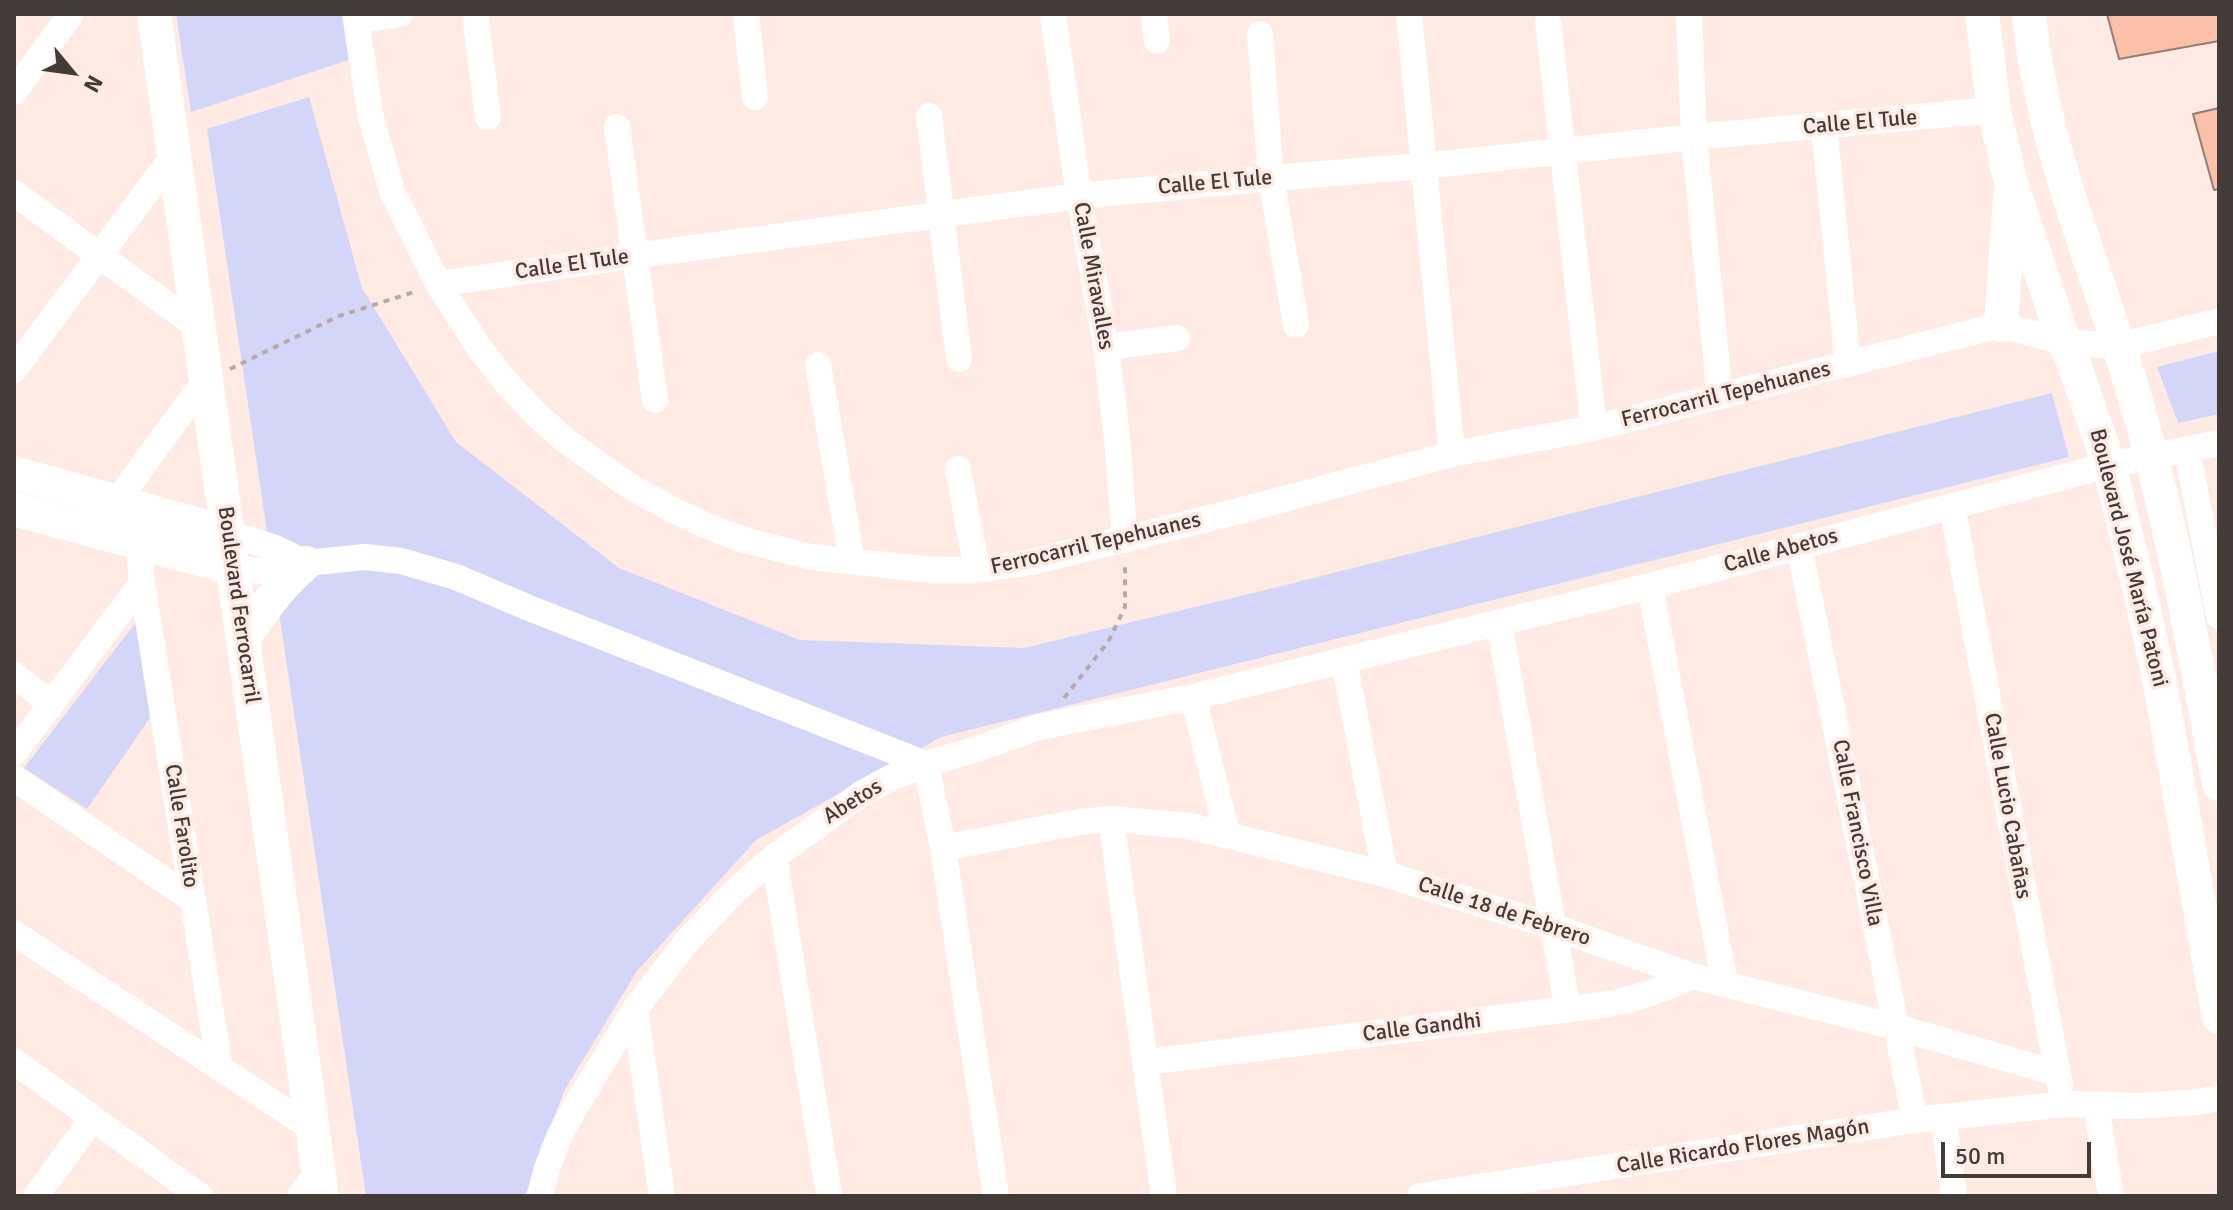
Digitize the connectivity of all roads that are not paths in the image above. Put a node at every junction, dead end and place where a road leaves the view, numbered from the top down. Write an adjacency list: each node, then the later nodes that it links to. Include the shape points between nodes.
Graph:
1 (71, 14): 16 (street)
2 (154, 14): 25 (main road, Boulevard Ferrocarril)
3 (400, 14): 12 (street)
4 (475, 14): 20 (street)
5 (746, 14): 17 (street)
6 (1053, 14): 30 (street, Calle Miravalles)
7 (1154, 14): 15 (street)
8 (1409, 14): 26 (street)
9 (1689, 14): 23 (street)
10 (1982, 14): 18 (main road, Boulevard José María Patoni)
11 (2029, 14): 41 (main road, Boulevard José María Patoni, via 2053,145)
12 (356, 18): 34 (street, Ferrocarril Tepehuanes, via 380,155)
13 (1548, 22): 24 (street)
14 (1260, 34): 27 (street)
15 (1157, 41)
16 (14, 92)
17 (755, 97)
18 (1994, 110): 22 (street, Calle El Tule); 28 (main road, Boulevard José María Patoni)
19 (929, 116): 31 (street)
20 (488, 117)
21 (617, 127): 33 (street)
22 (1824, 127): 23 (street, Calle El Tule); 44 (street)
23 (1694, 137): 24 (street, Calle El Tule); 48 (street)
24 (1562, 152): 26 (street, Calle El Tule); 50 (street)
25 (174, 155): 32 (street); 38 (main road, Boulevard Ferrocarril)
26 (1423, 166): 27 (street, Calle El Tule); 53 (street)
27 (1271, 178): 30 (street, Calle El Tule); 36 (street)
28 (2011, 183): 37 (main road); 40 (main road, Boulevard José María Patoni)
29 (14, 193): 32 (street)
30 (1079, 196): 31 (street, Calle El Tule); 42 (street, Calle Miravalles)
31 (941, 216): 33 (street, Calle El Tule); 43 (street)
32 (100, 256): 38 (street); 46 (street)
33 (633, 256): 34 (street, Calle El Tule); 49 (street)
34 (438, 284): 65 (street, Ferrocarril Tepehuanes, via 506,382 595,464 707,526 780,550)
35 (2219, 321): 41 (street, Ferrocarril Tepehuanes)
36 (1296, 325)
37 (2001, 325): 40 (street, Ferrocarril Tepehuanes); 44 (street, Ferrocarril Tepehuanes)
38 (199, 328): 47 (main road, Boulevard Ferrocarril)
39 (1177, 338): 42 (street)
40 (2064, 342): 41 (street, Ferrocarril Tepehuanes); 55 (main road, Boulevard José María Patoni)
41 (2118, 346): 54 (main road, Boulevard José María Patoni)
42 (1106, 347): 62 (street, Calle Miravalles)
43 (959, 359)
44 (1848, 364): 48 (street, Ferrocarril Tepehuanes)
45 (818, 365): 65 (street)
46 (14, 370)
47 (205, 381): 58 (street); 61 (main road, Boulevard Ferrocarril)
48 (1720, 396): 50 (street, Ferrocarril Tepehuanes)
49 (655, 400)
50 (1594, 428): 53 (street, Ferrocarril Tepehuanes)
51 (2219, 443): 52 (street, Calle Abetos)
52 (2187, 449): 54 (street, Calle Abetos); 71 (street)
53 (1452, 454): 62 (street, Ferrocarril Tepehuanes)
54 (2151, 456): 55 (street, Calle Abetos); 81 (main road, Boulevard José María Patoni)
55 (2109, 465): 59 (street, Calle Abetos); 94 (main road, Boulevard José María Patoni, via 2160,683)
56 (958, 469): 68 (street)
57 (14, 473): 58 (main road)
58 (116, 502): 61 (main road)
59 (1952, 506): 64 (street, Calle Abetos); 99 (street, Calle Lucio Cabañas)
60 (14, 509): 63 (main road)
61 (228, 533): 66 (street); 67 (main road, Boulevard Ferrocarril)
62 (1125, 540): 68 (street, Ferrocarril Tepehuanes)
63 (139, 544): 67 (main road); 69 (street, Calle Farolito)
64 (1799, 546): 70 (street, Calle Abetos); 95 (street, Calle Francisco Villa)
65 (852, 561): 68 (street, Ferrocarril Tepehuanes)
66 (306, 563): 67 (street, via 271,572); 73 (main road, via 264,607); 79 (street, via 365,557 456,577)
67 (233, 568): 73 (main road, Boulevard Ferrocarril)
68 (977, 570)
69 (142, 583): 77 (street); 87 (street, Calle Farolito)
70 (1650, 586): 72 (street, Calle Abetos); 91 (street)
71 (2219, 616)
72 (1499, 622): 74 (street, Calle Abetos); 88 (street)
73 (243, 639): 106 (main road, Boulevard Ferrocarril)
74 (1344, 660): 76 (street, Abetos); 86 (street)
75 (14, 675): 77 (street)
76 (1193, 697): 79 (street, Abetos, via 1039,727); 83 (street)
77 (51, 703): 78 (street)
78 (14, 753)
79 (926, 764): 84 (street); 85 (street, Abetos, via 861,794)
80 (14, 778): 87 (street)
81 (2219, 784)
82 (1111, 819): 83 (street, Calle 18 de Febrero); 84 (street, Calle 18 de Febrero); 97 (street)
83 (1227, 834): 86 (street, Calle 18 de Febrero)
84 (943, 848): 113 (street)
85 (774, 857): 92 (street, Abetos, via 710,916); 112 (street)
86 (1385, 874): 88 (street, Calle 18 de Febrero)
87 (193, 900): 98 (street, Calle Farolito)
88 (1554, 927): 90 (street, Calle 18 de Febrero); 93 (street)
89 (14, 933): 98 (street)
90 (1692, 976): 91 (street, Calle 18 de Febrero); 93 (street, Calle Gandhi, via 1634,999)
91 (1725, 984): 95 (street, Calle 18 de Febrero)
92 (635, 1009): 110 (street, Abetos, via 559,1137); 111 (street)
93 (1568, 1010): 97 (street, Calle Gandhi)
94 (2219, 1017)
95 (1896, 1027): 99 (street, Calle 18 de Febrero); 105 (street, Calle Francisco Villa)
96 (14, 1061): 104 (street)
97 (1147, 1062): 114 (street)
98 (220, 1069): 106 (street)
99 (2056, 1073): 101 (street, Calle Lucio Cabañas)
100 (2219, 1098): 102 (street, Calle Ricardo Flores Magón)
101 (2066, 1104): 102 (street, Calle Ricardo Flores Magón); 103 (street, Calle Ricardo Flores Magón)
102 (2096, 1104): 117 (street)
103 (1943, 1117): 105 (street, Calle Ricardo Flores Magón); 116 (street)
104 (93, 1118): 108 (street); 109 (street)
105 (1915, 1120): 115 (street, Calle Ricardo Flores Magón)
106 (313, 1129): 107 (main road, Boulevard Ferrocarril)
107 (314, 1187)
108 (36, 1196)
109 (200, 1196)
110 (540, 1196)
111 (662, 1196)
112 (829, 1196)
113 (996, 1196)
114 (1164, 1196)
115 (1420, 1196)
116 (1954, 1196)
117 (2111, 1196)

